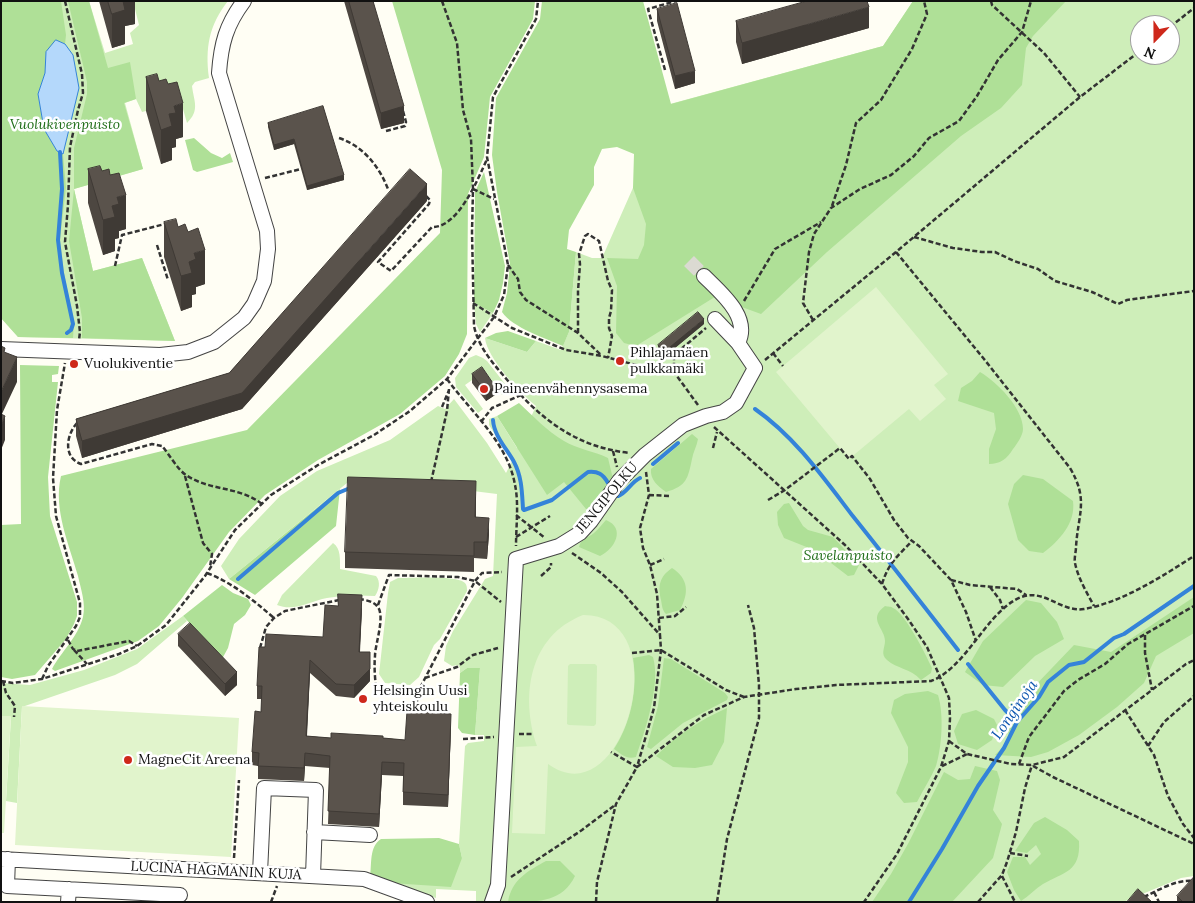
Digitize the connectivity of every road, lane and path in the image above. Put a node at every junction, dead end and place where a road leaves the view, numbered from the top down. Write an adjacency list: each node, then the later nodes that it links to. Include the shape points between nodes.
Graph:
1 (65, 1): 43 (path, via 82,74 83,93 70,147 64,242 77,306)
2 (244, 1): 45 (street, via 230,20 219,73 267,231 264,281 254,304 244,318 214,342 188,352 160,355)
3 (442, 1): 22 (path, via 457,43 463,110 471,139)
4 (538, 1): 18 (path, via 536,19 493,97)
5 (676, 1): 13 (path, via 648,9)
6 (924, 1): 25 (path, via 927,14 912,49 881,100 856,123)
7 (991, 1): 11 (path)
8 (1031, 1): 11 (path)
9 (1194, 8): 10 (path)
10 (1180, 19)
11 (1022, 32): 14 (path, via 1044,53); 25 (path, via 998,60 960,121 929,138 891,175 860,189)
12 (1130, 59): 14 (path)
13 (665, 70)
14 (1080, 98): 28 (path)
15 (401, 104): 16 (path, via 405,126)
16 (386, 131)
17 (339, 138): 21 (path, via 360,148 369,157)
18 (487, 157): 22 (path); 24 (path)
19 (301, 169): 20 (path)
20 (264, 179)
21 (388, 189)
22 (473, 189): 23 (path, via 456,215 439,227 432,227 391,271 378,262 429,204 430,200); 24 (path); 36 (path)
23 (423, 194)
24 (494, 199): 32 (path)
25 (831, 208): 26 (path)
26 (823, 221): 37 (path, via 775,249); 40 (path, via 808,252 803,294 803,303)
27 (165, 224): 31 (path, via 122,235)
28 (914, 237): 30 (path); 35 (path, via 953,248 995,252 1038,269 1055,281 1118,304)
29 (157, 245): 34 (path)
30 (896, 252): 40 (path); 89 (path, via 1078,481 1081,510 1075,563)
31 (115, 266)
32 (508, 266): 38 (path, via 504,295); 41 (path, via 518,279 520,292 526,300)
33 (704, 276): 37 (street, via 732,303)
34 (168, 280)
35 (1194, 291)
36 (473, 303): 38 (path); 42 (path)
37 (736, 314): 44 (street, via 741,325)
38 (494, 317): 42 (path); 46 (path, via 566,350)
39 (715, 319): 44 (street); 49 (path, via 674,355)
40 (813, 320): 48 (path, via 773,353)
41 (578, 332): 46 (path); 47 (path, via 578,254 588,234 600,241 612,290 609,318 612,336)
42 (477, 339): 51 (path); 53 (path)
43 (79, 341)
44 (738, 343): 55 (street, JENGIPOLKU, via 755,368 736,403 723,412)
45 (1, 349)
46 (602, 356): 47 (path)
47 (608, 358): 49 (path, via 666,373)
48 (784, 366)
49 (674, 372): 55 (path)
50 (62, 376): 98 (path, via 53,478 56,516 80,603 80,617)
51 (447, 379): 52 (path); 67 (path, via 403,416 318,465)
52 (451, 387): 54 (path); 57 (path); 62 (path)
53 (521, 395): 57 (path, via 492,408); 60 (path, via 541,416 585,443)
54 (442, 407)
55 (706, 416): 58 (path); 60 (street, JENGIPOLKU, via 683,425)
56 (85, 420): 61 (path, via 76,424 68,443 69,454 76,462 82,464 152,444 162,446)
57 (482, 422): 68 (path, via 509,462 516,486)
58 (717, 432): 59 (path); 63 (path)
59 (713, 448)
60 (645, 455): 64 (path); 73 (street, JENGIPOLKU, via 619,481 580,533)
61 (185, 475): 67 (path, via 252,496); 78 (path, via 203,543 212,554)
62 (429, 488)
63 (785, 490): 66 (path); 72 (path, via 840,448 849,459 852,456 870,479 894,520); 82 (path)
64 (649, 495): 65 (path); 77 (path, via 640,528)
65 (670, 496)
66 (768, 500)
67 (262, 504): 78 (path, via 235,530)
68 (516, 515): 70 (path); 71 (path)
69 (550, 516): 70 (path)
70 (532, 528): 71 (path); 73 (path)
71 (516, 537): 76 (path)
72 (912, 541): 80 (path); 82 (path, via 890,563)
73 (559, 546): 76 (street, JENGIPOLKU); 96 (path, via 576,555 622,592)
74 (1194, 556): 89 (path, via 1132,592)
75 (664, 560): 77 (path)
76 (515, 563): 81 (path, via 509,571 482,573); 93 (street)
77 (650, 566): 95 (path)
78 (210, 568): 79 (path)
79 (206, 573): 94 (path, via 252,598); 101 (path, via 166,625)
80 (951, 580): 83 (path); 99 (path)
81 (475, 581): 88 (path, via 458,577 389,575); 93 (path); 108 (path)
82 (882, 584): 109 (path, via 926,646)
83 (990, 586): 84 (path, via 1018,589); 92 (path)
84 (1026, 595): 89 (path, via 1044,597 1074,609); 92 (path)
85 (353, 598): 88 (path, via 370,601)
86 (344, 599): 94 (path, via 285,611)
87 (748, 605): 114 (path, via 754,628)
88 (377, 606): 113 (path, via 380,623 375,656 376,688)
89 (1094, 606)
90 (1194, 606): 97 (path)
91 (686, 607): 95 (path, via 675,616)
92 (1003, 609): 99 (path)
93 (513, 613): 100 (street)
94 (274, 618): 103 (path, via 266,627)
95 (659, 618): 96 (path)
96 (660, 635): 104 (path)
97 (1145, 635): 112 (path); 124 (path, via 1064,691 1029,737)
98 (68, 640): 102 (path); 110 (path)
99 (976, 641): 109 (path)
100 (517, 644): 108 (path, via 473,655 457,667); 143 (street)
101 (137, 646): 102 (path, via 129,641 83,651); 107 (path)
102 (73, 649): 107 (path)
103 (260, 649)
104 (661, 650): 105 (path); 116 (path, via 726,690); 126 (path, via 654,708)
105 (632, 653)
106 (1194, 660): 112 (path)
107 (87, 665): 110 (path)
108 (425, 678): 113 (path)
109 (939, 678): 114 (path, via 918,683 796,688); 120 (path, via 949,698)
110 (42, 679): 111 (path, via 13,683)
111 (2, 681): 119 (path, via 15,706)
112 (1152, 690): 118 (path)
113 (418, 692): 117 (path)
114 (759, 695): 116 (path); 152 (path, via 759,718 727,839)
115 (1194, 696): 121 (path, via 1164,722)
116 (744, 697): 126 (path, via 704,715)
117 (417, 702)
118 (1125, 710): 121 (path); 125 (path, via 1064,757)
119 (14, 717)
120 (949, 741): 123 (path); 127 (path)
121 (1148, 746): 132 (path, via 1168,796)
122 (611, 752): 126 (path)
123 (967, 754): 124 (path); 127 (path)
124 (1019, 764): 125 (path)
125 (1032, 765): 133 (path); 134 (path)
126 (637, 766): 129 (path)
127 (941, 766): 153 (path, via 896,854)
128 (239, 780): 137 (path)
129 (616, 804): 143 (path); 151 (path, via 597,882)
130 (314, 832): 131 (street); 138 (street, via 316,790 264,788); 140 (street)
131 (370, 835)
132 (1194, 838)
133 (1194, 844)
134 (1010, 853): 135 (path); 139 (path)
135 (1028, 856)
136 (4, 859): 137 (street, LUCINA HAGMANIN KUJA); 145 (street, via 7,886)
137 (233, 872): 138 (street, LUCINA HAGMANIN KUJA)
138 (260, 873): 140 (street, LUCINA HAGMANIN KUJA)
139 (1002, 875): 154 (path); 155 (path)
140 (312, 876): 149 (street, LUCINA HAGMANIN KUJA, via 364,879)
141 (1194, 880): 144 (path)
142 (278, 882): 148 (path)
143 (498, 885): 150 (street)
144 (1154, 892): 147 (path); 156 (path)
145 (69, 895): 146 (street)
146 (180, 895)
147 (1139, 899)
148 (271, 902)
149 (427, 902)
150 (492, 902)
151 (596, 902)
152 (717, 902)
153 (864, 902)
154 (978, 902)
155 (1015, 902)
156 (1159, 902)

